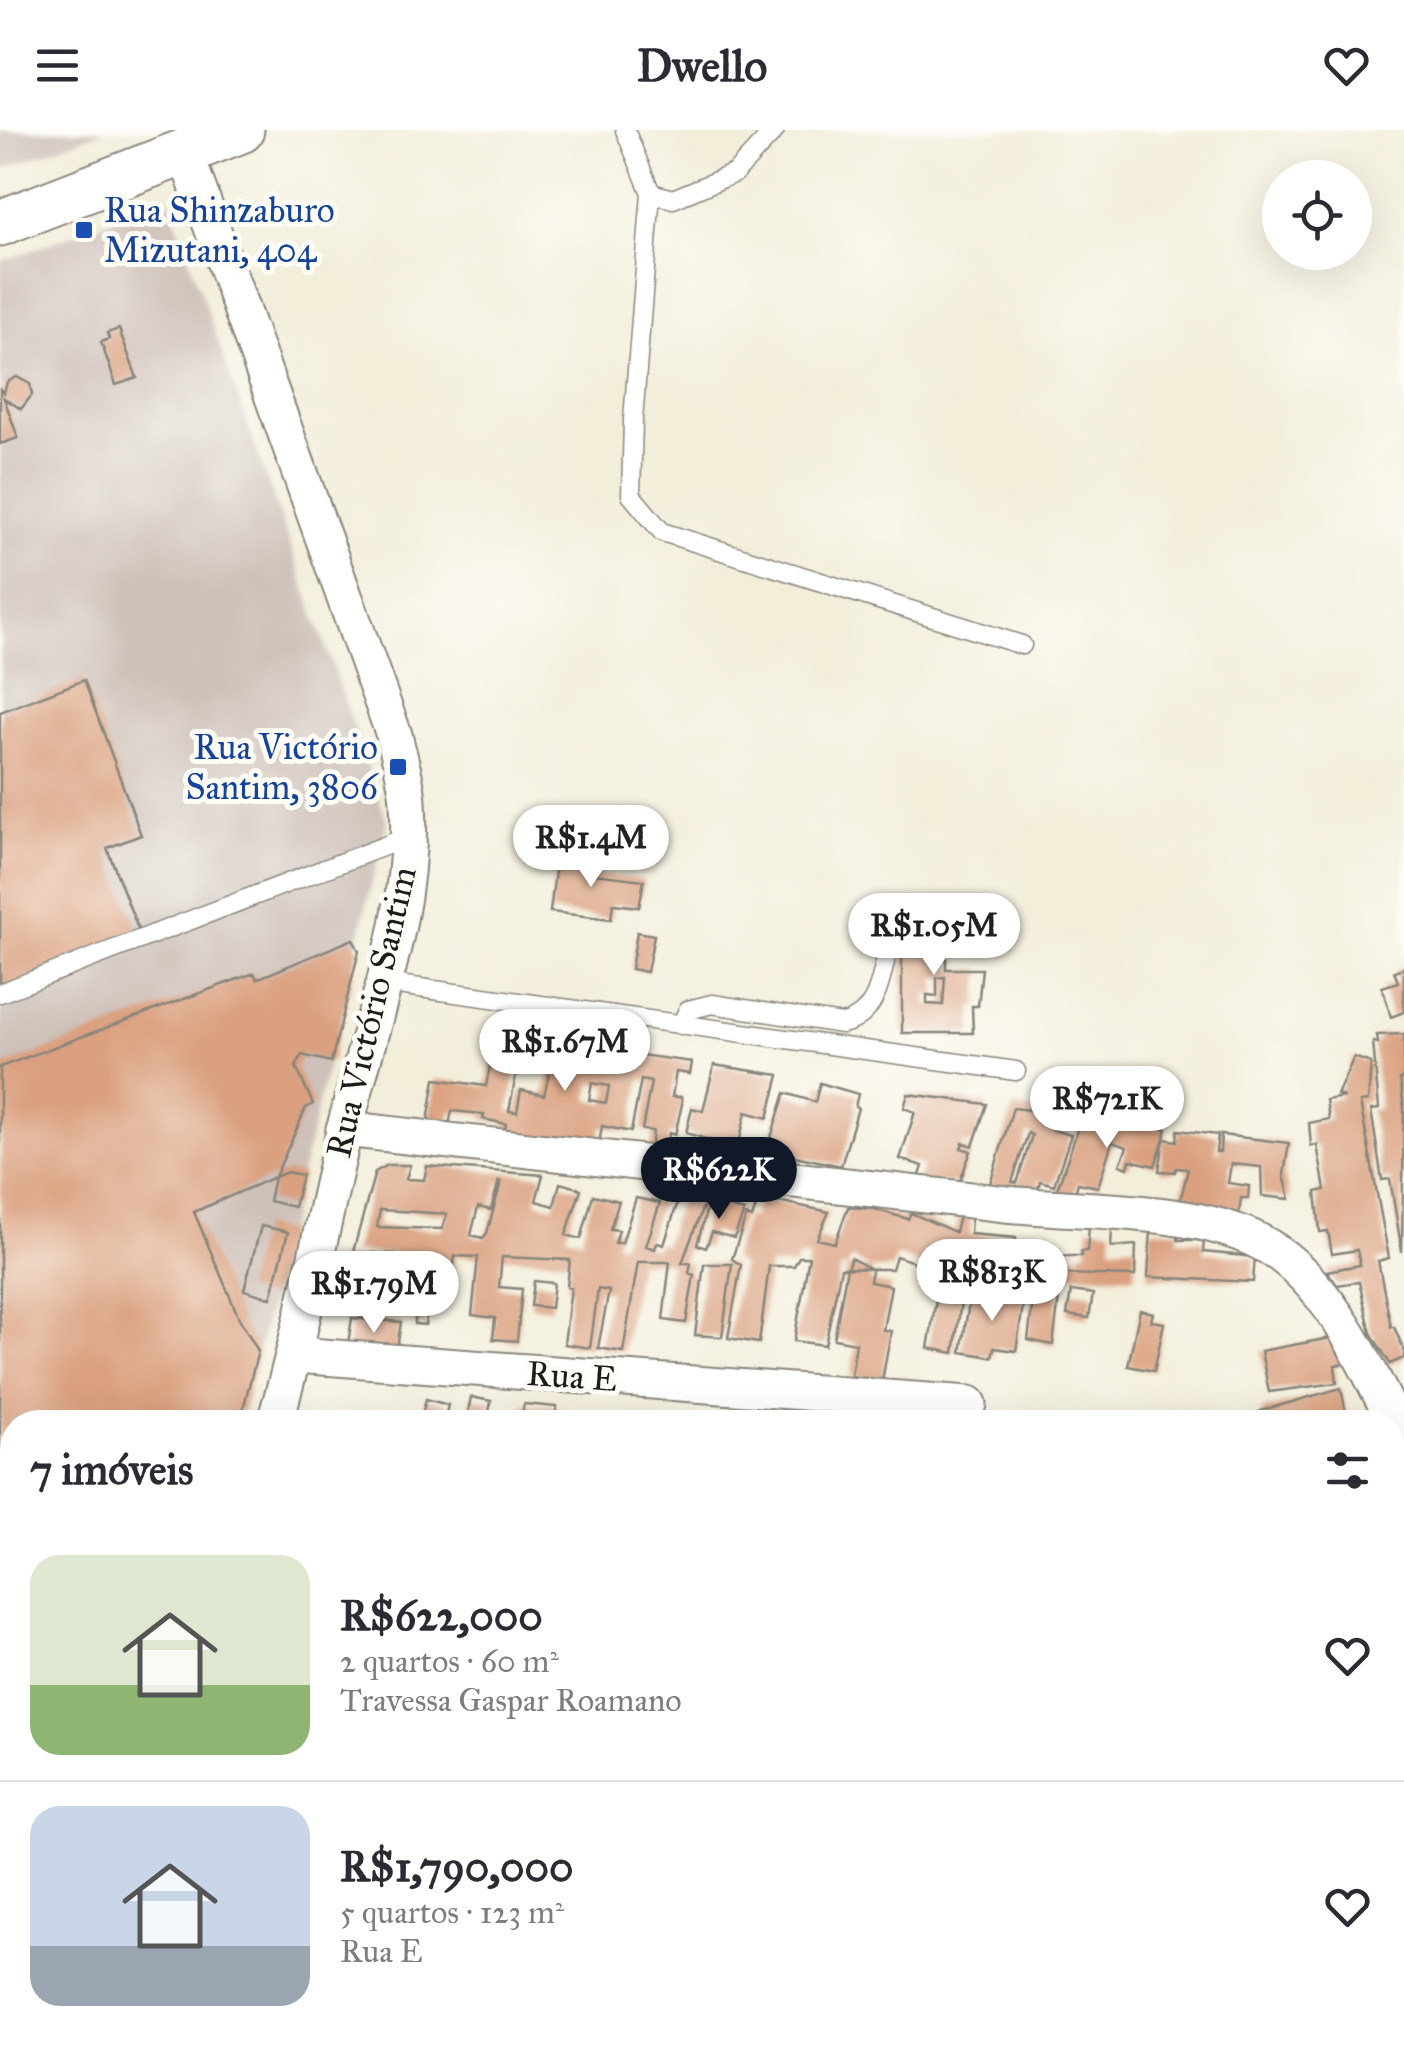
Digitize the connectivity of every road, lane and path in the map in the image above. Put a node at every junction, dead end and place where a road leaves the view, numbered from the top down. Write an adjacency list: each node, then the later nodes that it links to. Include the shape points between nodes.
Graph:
1 (241, 130): 4 (street)
2 (625, 130): 5 (lane)
3 (775, 130): 5 (lane, via 735,173 673,200)
4 (181, 141): 6 (street); 8 (street, Rua Victório Santim, via 394,735 408,800)
5 (651, 193): 7 (lane, via 631,495 662,532)
6 (0, 223)
7 (1022, 645)
8 (408, 837): 10 (street, Rua Victório Santim); 11 (lane)
9 (890, 931): 12 (lane, via 876,995 857,1021 712,1004 688,1010)
10 (384, 983): 12 (lane); 14 (street, Rua Victório Santim)
11 (0, 993)
12 (681, 1024): 13 (lane)
13 (1016, 1071)
14 (344, 1129): 15 (street, Rua Victório Santim); 18 (street, via 1224,1228 1261,1242 1299,1271 1336,1314)
15 (295, 1355): 16 (street, Rua E); 17 (street, Rua Victório Santim)
16 (968, 1404)
17 (279, 1410)
18 (1387, 1410)

